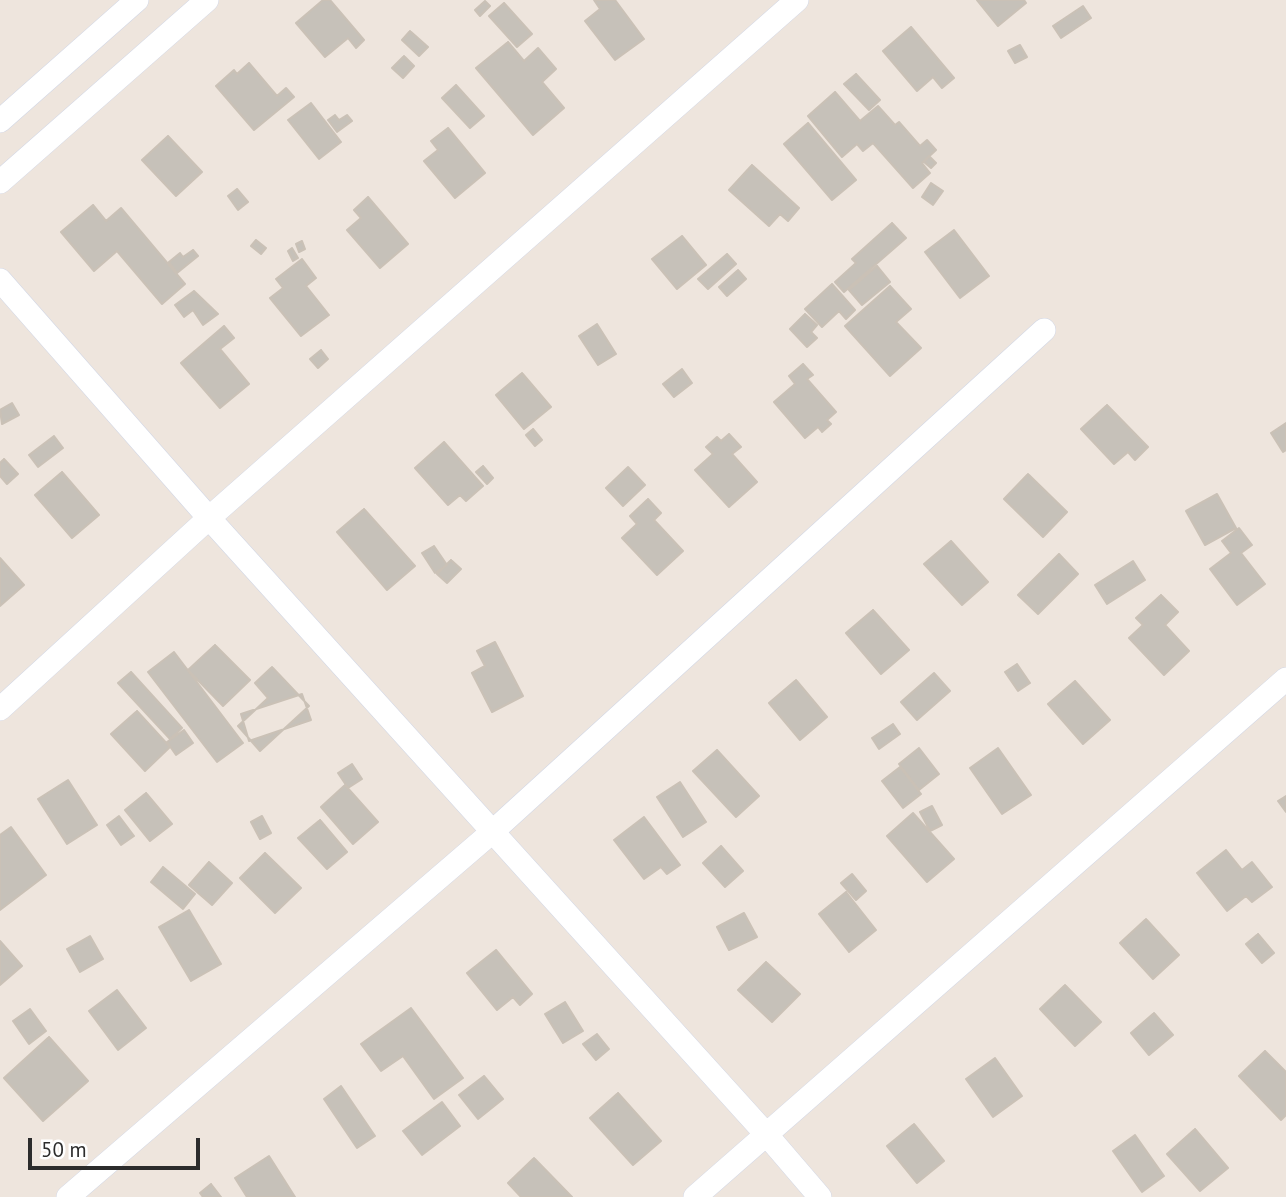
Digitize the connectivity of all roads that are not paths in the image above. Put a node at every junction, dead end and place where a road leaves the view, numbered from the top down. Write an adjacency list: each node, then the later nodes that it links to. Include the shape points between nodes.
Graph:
1 (137, 0): 4 (street)
2 (206, 0): 5 (street)
3 (797, 0): 8 (street)
4 (0, 121)
5 (0, 182)
6 (0, 280): 8 (street)
7 (1044, 330): 11 (street)
8 (209, 518): 10 (street); 11 (street)
9 (1286, 679): 12 (street)
10 (0, 709)
11 (491, 833): 12 (street); 13 (street)
12 (766, 1134): 14 (street); 15 (street)
13 (68, 1197)
14 (695, 1197)
15 (820, 1197)

